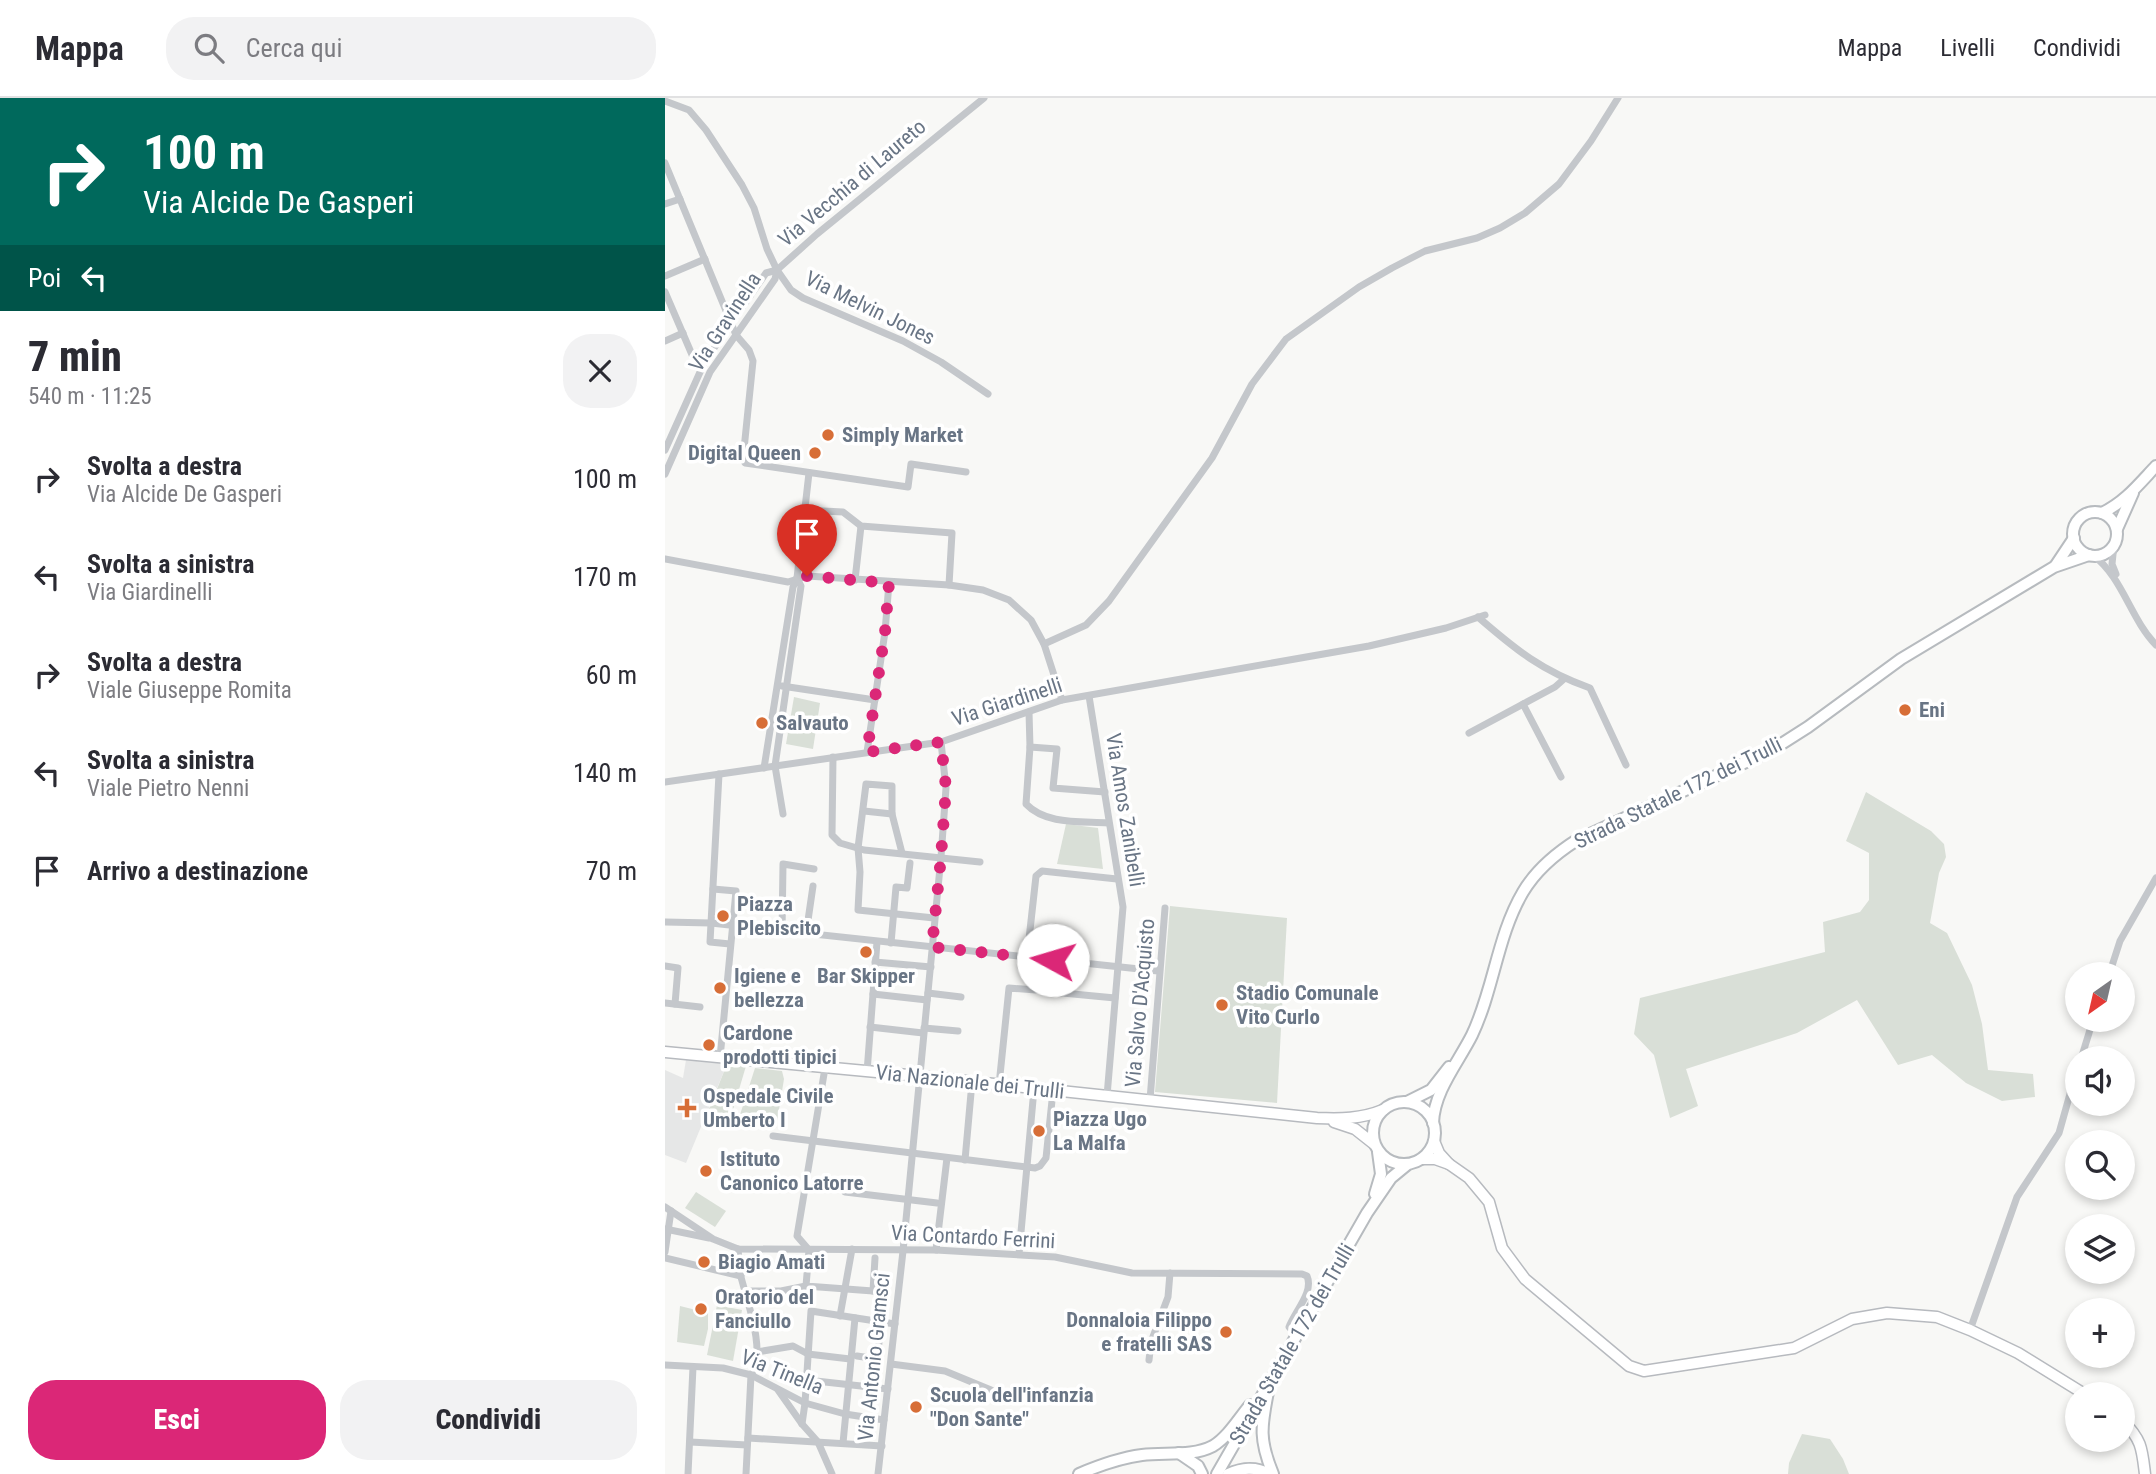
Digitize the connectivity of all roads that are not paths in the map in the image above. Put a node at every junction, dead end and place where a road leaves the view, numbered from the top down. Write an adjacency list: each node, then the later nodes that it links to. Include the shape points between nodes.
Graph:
1 (984, 98): 8 (street, Via Vecchia di Laureto)
2 (1618, 98): 37 (street, via 1559,184 1525,213 1477,238 1425,251 1392,268 1286,339 1252,384 1212,458 1109,601 1086,625)
3 (665, 101): 8 (street, via 689,110 742,186)
4 (665, 163): 5 (street)
5 (680, 199): 6 (street); 7 (street)
6 (665, 204)
7 (705, 259): 9 (street); 11 (street)
8 (777, 271): 11 (street, Via Gravinella, via 766,273); 13 (street, Via Gravinella); 16 (street, Via Melvin Jones, via 803,298 903,341)
9 (665, 276)
10 (665, 292): 12 (street)
11 (730, 322): 13 (street); 15 (street, Via Gravinella)
12 (683, 333): 14 (street); 15 (street, via 693,357)
13 (736, 335): 20 (street, via 753,361 744,463); 21 (street, Via Gravinella, via 710,372)
14 (665, 341)
15 (705, 361): 17 (street, Via Gravinella)
16 (988, 394)
17 (665, 450)
18 (2156, 466): 22 (main road)
19 (966, 472): 20 (street, via 911,464 908,487)
20 (809, 473): 23 (street)
21 (665, 474)
22 (2135, 490): 24 (main road); 26 (main road)
23 (804, 510): 25 (street, via 843,512); 32 (street)
24 (2102, 513): 26 (main road); 27 (main road, via 2080,517)
25 (861, 526): 33 (street); 35 (street, via 952,533)
26 (2117, 529): 28 (main road)
27 (2074, 538): 29 (main road, via 2079,548); 31 (main road)
28 (2114, 545): 29 (main road, via 2106,553); 36 (street, via 2112,564)
29 (2091, 555): 31 (main road); 36 (street, via 2105,564)
30 (665, 559): 32 (street, via 787,582)
31 (2054, 567): 104 (main road, Strada Statale 172 dei Trulli, via 1901,659 1772,750 1557,853 1523,892 1509,921 1478,1021)
32 (796, 578): 33 (street); 40 (street); 41 (street, via 801,586)
33 (855, 580): 34 (street)
34 (889, 583): 35 (street); 43 (street)
35 (949, 586): 37 (street, via 982,590 1009,600 1031,620)
36 (2124, 594): 38 (street)
37 (1044, 643): 44 (street)
38 (2156, 645)
39 (1564, 679): 42 (street, Via Giardinelli, via 1523,655 1482,616 1369,646); 45 (street); 52 (street, via 1590,688)
40 (777, 685): 41 (street); 54 (street)
41 (787, 687): 43 (street); 53 (street)
42 (1089, 696): 44 (street, Via Giardinelli); 58 (street, Via Amos Zanibelli)
43 (875, 700): 50 (street)
44 (1062, 700): 46 (street, Via Giardinelli)
45 (1523, 704): 47 (street); 56 (street)
46 (1029, 712): 48 (street, Via Giardinelli); 49 (street)
47 (1469, 733)
48 (941, 742): 50 (street, Via Giardinelli); 65 (street, Via Antonio Gramsci, via 946,788)
49 (1030, 747): 58 (street, via 1057,749 1053,788); 62 (street, via 1026,804 1033,812 1062,820)
50 (867, 752): 51 (street, Via Giardinelli)
51 (833, 757): 53 (street, Via Giardinelli); 63 (street, via 832,835 840,843)
52 (1626, 765)
53 (775, 766): 54 (street, Via Giardinelli); 60 (street)
54 (764, 768): 55 (street, Via Giardinelli)
55 (719, 774): 57 (street, Via Giardinelli); 72 (street)
56 (1561, 777)
57 (665, 782)
58 (1105, 792): 62 (street, Via Amos Zanibelli)
59 (864, 811): 61 (street); 61 (street, via 866,784 892,786); 63 (street)
60 (783, 814)
61 (892, 814): 64 (street)
62 (1108, 823): 70 (street, Via Amos Zanibelli)
63 (858, 848): 64 (street); 74 (street, via 858,910)
64 (902, 853): 65 (street)
65 (941, 857): 66 (street); 75 (street, Via Antonio Gramsci)
66 (980, 862)
67 (910, 863): 74 (street, via 907,888 896,887)
68 (814, 869): 79 (street, via 783,864)
69 (2156, 878): 87 (street)
70 (1117, 879): 85 (street, via 1042,871 1036,876); 90 (street, Via Amos Zanibelli, via 1123,907)
71 (813, 886): 80 (street)
72 (713, 889): 77 (street); 78 (street, via 736,891)
73 (1165, 908): 91 (street, Via Salvo D'Acquisto)
74 (894, 914): 75 (street); 82 (street)
75 (935, 918): 84 (street, Via Antonio Gramsci)
76 (665, 922): 77 (street)
77 (711, 923): 78 (street); 83 (street, via 710,942)
78 (732, 926): 79 (street); 83 (street)
79 (782, 932): 80 (street)
80 (806, 934): 81 (street)
81 (877, 942): 82 (street); 86 (street)
82 (891, 943): 84 (street)
83 (730, 944): 106 (street)
84 (932, 947): 85 (street); 89 (street, Via Antonio Gramsci)
85 (1027, 957): 90 (street)
86 (875, 962): 89 (street); 94 (street)
87 (2113, 962)
88 (665, 966): 99 (street, via 678,968)
89 (931, 967): 95 (street, Via Antonio Gramsci)
90 (1118, 967): 91 (street); 97 (street, Via Amos Zanibelli)
91 (1158, 971): 115 (street, Via Salvo D'Acquisto)
92 (1035, 990): 111 (street, via 1009,988)
93 (1052, 992): 97 (street)
94 (873, 994): 95 (street); 101 (street)
95 (927, 996): 96 (street); 102 (street, Via Antonio Gramsci)
96 (961, 997)
97 (1115, 998): 114 (street, Via Amos Zanibelli)
98 (665, 1003): 99 (street)
99 (675, 1004): 100 (street)
100 (700, 1007)
101 (870, 1027): 102 (street); 108 (street)
102 (923, 1031): 103 (street); 109 (street, Via Antonio Gramsci)
103 (958, 1031)
104 (1464, 1049): 116 (main road, Strada Statale 172 dei Trulli, via 1431,1090); 120 (main road, Strada Statale 172 dei Trulli, via 1436,1102)
105 (665, 1052): 106 (street, Via Nazionale dei Trulli)
106 (720, 1058): 107 (street, Via Nazionale dei Trulli)
107 (825, 1068): 108 (street, Via Nazionale dei Trulli); 122 (street)
108 (867, 1072): 109 (street, Via Nazionale dei Trulli)
109 (919, 1076): 110 (street, Via Nazionale dei Trulli); 125 (street, Via Antonio Gramsci)
110 (972, 1082): 111 (street, Via Nazionale dei Trulli); 128 (street)
111 (999, 1085): 112 (street, Via Nazionale dei Trulli)
112 (1034, 1089): 113 (street, Via Nazionale dei Trulli); 131 (street)
113 (1052, 1091): 114 (street, Via Nazionale dei Trulli); 131 (street, via 1045,1158 1040,1166)
114 (1107, 1096): 115 (street, Via Nazionale dei Trulli)
115 (1150, 1100): 119 (street, Via Nazionale dei Trulli)
116 (1407, 1102): 117 (main road, Strada Statale 172 dei Trulli); 120 (main road, via 1420,1107)
117 (1383, 1110): 119 (street, Via Nazionale dei Trulli, via 1357,1118); 124 (main road, Strada Statale 172 dei Trulli, via 1375,1123)
118 (2065, 1112): 158 (street, via 2059,1133 2017,1197)
119 (1317, 1118): 124 (street, Via Nazionale dei Trulli, via 1355,1129)
120 (1433, 1123): 123 (main road, Strada Statale 172 dei Trulli)
121 (773, 1136): 122 (street)
122 (813, 1141): 125 (street); 141 (street, via 797,1236)
123 (1434, 1141): 127 (main road); 130 (street)
124 (1376, 1146): 129 (main road, via 1388,1159); 136 (main road, Strada Statale 172 dei Trulli, via 1381,1174)
125 (912, 1154): 126 (street); 133 (street, Via Antonio Gramsci)
126 (947, 1157): 128 (street); 142 (street)
127 (1421, 1159): 129 (main road, Strada Statale 172 dei Trulli); 130 (street)
128 (965, 1160): 131 (street)
129 (1408, 1164): 136 (main road, Strada Statale 172 dei Trulli, via 1391,1178)
130 (1449, 1164): 158 (street, via 1469,1178 1489,1202 1502,1248 1525,1279 1629,1366 1644,1371 1794,1348 1852,1319 1887,1313 1937,1317)
131 (1026, 1167): 145 (street)
132 (845, 1192): 133 (street)
133 (907, 1199): 134 (street); 143 (street, Via Antonio Gramsci)
134 (937, 1203)
135 (668, 1209): 137 (street); 138 (street, Via Contardo Ferrini)
136 (1367, 1213): 159 (main road, Strada Statale 172 dei Trulli)
137 (667, 1229): 138 (street); 144 (street)
138 (713, 1239): 139 (street, Via Contardo Ferrini)
139 (738, 1249): 141 (street, Via Contardo Ferrini); 149 (street)
140 (852, 1249): 141 (street, Via Contardo Ferrini); 143 (street, Via Contardo Ferrini); 151 (street)
141 (809, 1250): 150 (street)
142 (936, 1250): 143 (street, Via Contardo Ferrini); 145 (street, Via Contardo Ferrini)
143 (902, 1251): 157 (street, Via Antonio Gramsci)
144 (665, 1252)
145 (1019, 1254): 148 (street, Via Contardo Ferrini, via 1132,1273)
146 (665, 1258): 149 (street)
147 (875, 1258): 153 (street)
148 (1170, 1273): 159 (street, Via Contardo Ferrini, via 1307,1276 1309,1287 1289,1326); 163 (street, via 1168,1297)
149 (741, 1276): 152 (street)
150 (806, 1286): 151 (street); 152 (street)
151 (845, 1288): 153 (street); 154 (street)
152 (746, 1291): 160 (street)
153 (873, 1291): 156 (street, Via Antonio Gramsci, via 885,1292)
154 (840, 1316): 155 (street); 161 (street, via 811,1311)
155 (855, 1318): 156 (street); 162 (street)
156 (881, 1322): 157 (street); 162 (street, Via Antonio Gramsci, via 877,1359)
157 (895, 1324): 164 (street, Via Antonio Gramsci)
158 (1970, 1330): 170 (street)
159 (1296, 1335): 169 (main road, Strada Statale 172 dei Trulli)
160 (757, 1352): 161 (street, via 793,1346); 167 (street)
161 (808, 1354): 162 (street); 168 (street)
162 (854, 1358): 171 (street)
163 (1149, 1360)
164 (891, 1364): 173 (street, Via Antonio Gramsci); 174 (street, via 945,1371)
165 (665, 1365): 166 (street, Via Tinella)
166 (693, 1367): 167 (street, Via Tinella); 182 (street)
167 (751, 1375): 172 (street, Via Tinella); 180 (street)
168 (807, 1380): 171 (street); 175 (street)
169 (1270, 1381): 185 (main road, via 1213,1446); 192 (main road, Strada Statale 172 dei Trulli); 194 (main road, via 1261,1440)
170 (2065, 1382)
171 (848, 1385): 173 (street); 176 (street)
172 (776, 1388): 175 (street, Via Tinella); 178 (street)
173 (888, 1389): 177 (street, Via Antonio Gramsci)
174 (991, 1390)
175 (805, 1403): 176 (street, Via Tinella); 178 (street)
176 (845, 1414): 177 (street, Via Tinella); 183 (street)
177 (884, 1420): 184 (street, Via Antonio Gramsci)
178 (802, 1424): 181 (street)
179 (2135, 1436): 195 (street, via 2141,1445)
180 (747, 1442): 181 (street); 182 (street); 187 (street)
181 (818, 1442): 183 (street); 188 (street)
182 (690, 1443): 186 (street)
183 (842, 1443): 184 (street)
184 (882, 1446): 189 (street, Via Antonio Gramsci)
185 (1179, 1453): 190 (main road, via 1109,1461); 191 (main road, via 1192,1460)
186 (688, 1474)
187 (746, 1474)
188 (832, 1474)
189 (878, 1474)
190 (1079, 1474)
191 (1202, 1474)
192 (1217, 1474)
193 (1228, 1474): 194 (main road, via 1242,1468)
194 (1271, 1474)
195 (2145, 1474)

